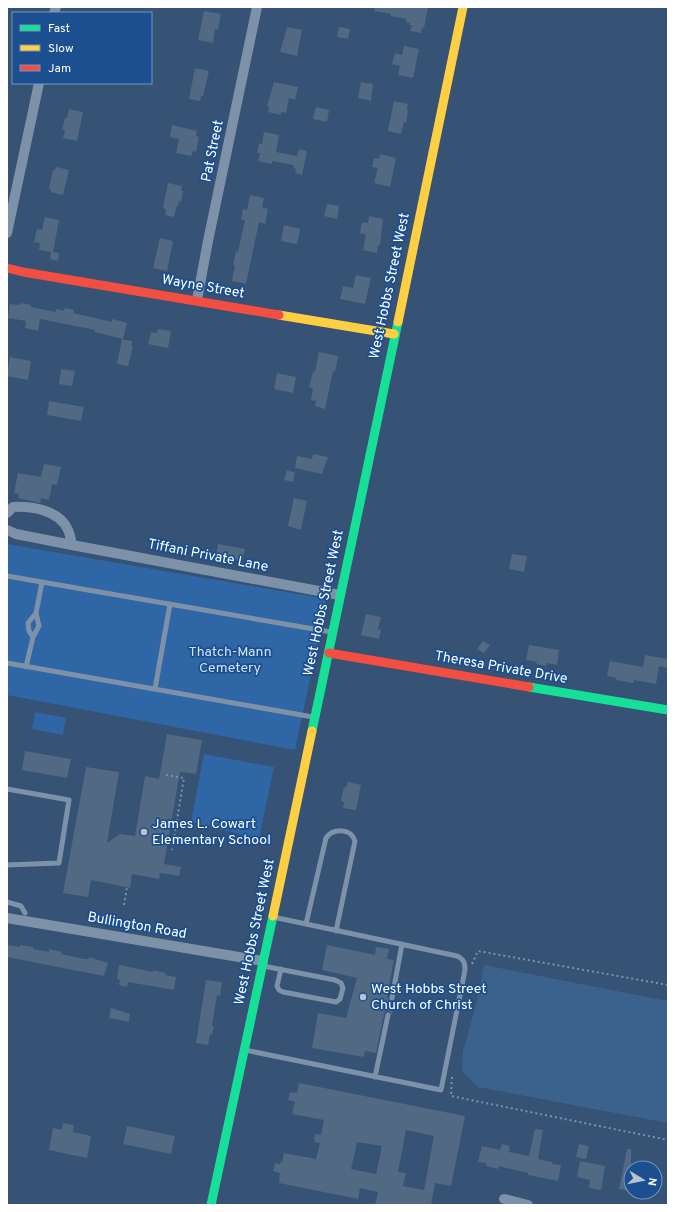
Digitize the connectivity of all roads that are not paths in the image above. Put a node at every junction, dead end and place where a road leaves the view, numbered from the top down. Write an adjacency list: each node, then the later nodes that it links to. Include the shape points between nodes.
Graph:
1 (256, 7): 6 (street, Pat Street)
2 (463, 7): 7 (street, West Hobbs Street West)
3 (39, 84): 4 (street)
4 (7, 233)
5 (7, 268): 6 (street, Wayne Street)
6 (197, 300): 7 (street, Wayne Street)
7 (394, 334): 13 (street, West Hobbs Street West)
8 (7, 513): 10 (street, via 13,507 26,507 50,513 61,519 68,529)
9 (7, 530): 10 (street, Tiffani Private Lane)
10 (72, 545): 13 (street, Tiffani Private Lane)
11 (7, 576): 12 (lane)
12 (42, 582): 14 (lane); 15 (lane)
13 (340, 595): 16 (street, West Hobbs Street West)
14 (170, 604): 16 (lane); 21 (lane)
15 (36, 613): 17 (lane, via 39,626); 17 (lane, via 28,623 29,632)
16 (332, 632): 18 (street, West Hobbs Street West)
17 (33, 637): 20 (lane)
18 (329, 653): 22 (street, Theresa Private Drive); 23 (street, West Hobbs Street West)
19 (7, 663): 20 (lane)
20 (26, 667): 21 (lane)
21 (155, 689): 23 (lane)
22 (668, 710)
23 (314, 717): 28 (street, West Hobbs Street West)
24 (7, 790): 25 (lane, via 69,800 59,863)
25 (7, 865)
26 (7, 902): 27 (lane, via 21,906)
27 (25, 913)
28 (272, 917): 30 (lane); 33 (street, West Hobbs Street West)
29 (7, 918): 33 (street, Bullington Road)
30 (306, 924): 31 (lane); 31 (lane, via 326,838 334,832 344,832 354,836 355,841)
31 (336, 930): 32 (lane)
32 (402, 944): 35 (lane); 38 (lane, via 457,956 465,963 441,1090)
33 (263, 963): 34 (lane); 37 (street, West Hobbs Street West)
34 (281, 969): 34 (lane, via 341,983 343,988 340,999 336,1002 279,990 277,986)
35 (392, 998)
36 (388, 1015): 38 (lane)
37 (244, 1050): 38 (lane); 40 (street, West Hobbs Street West)
38 (375, 1077)
39 (504, 1199): 41 (street)
40 (211, 1205)
41 (528, 1205)

